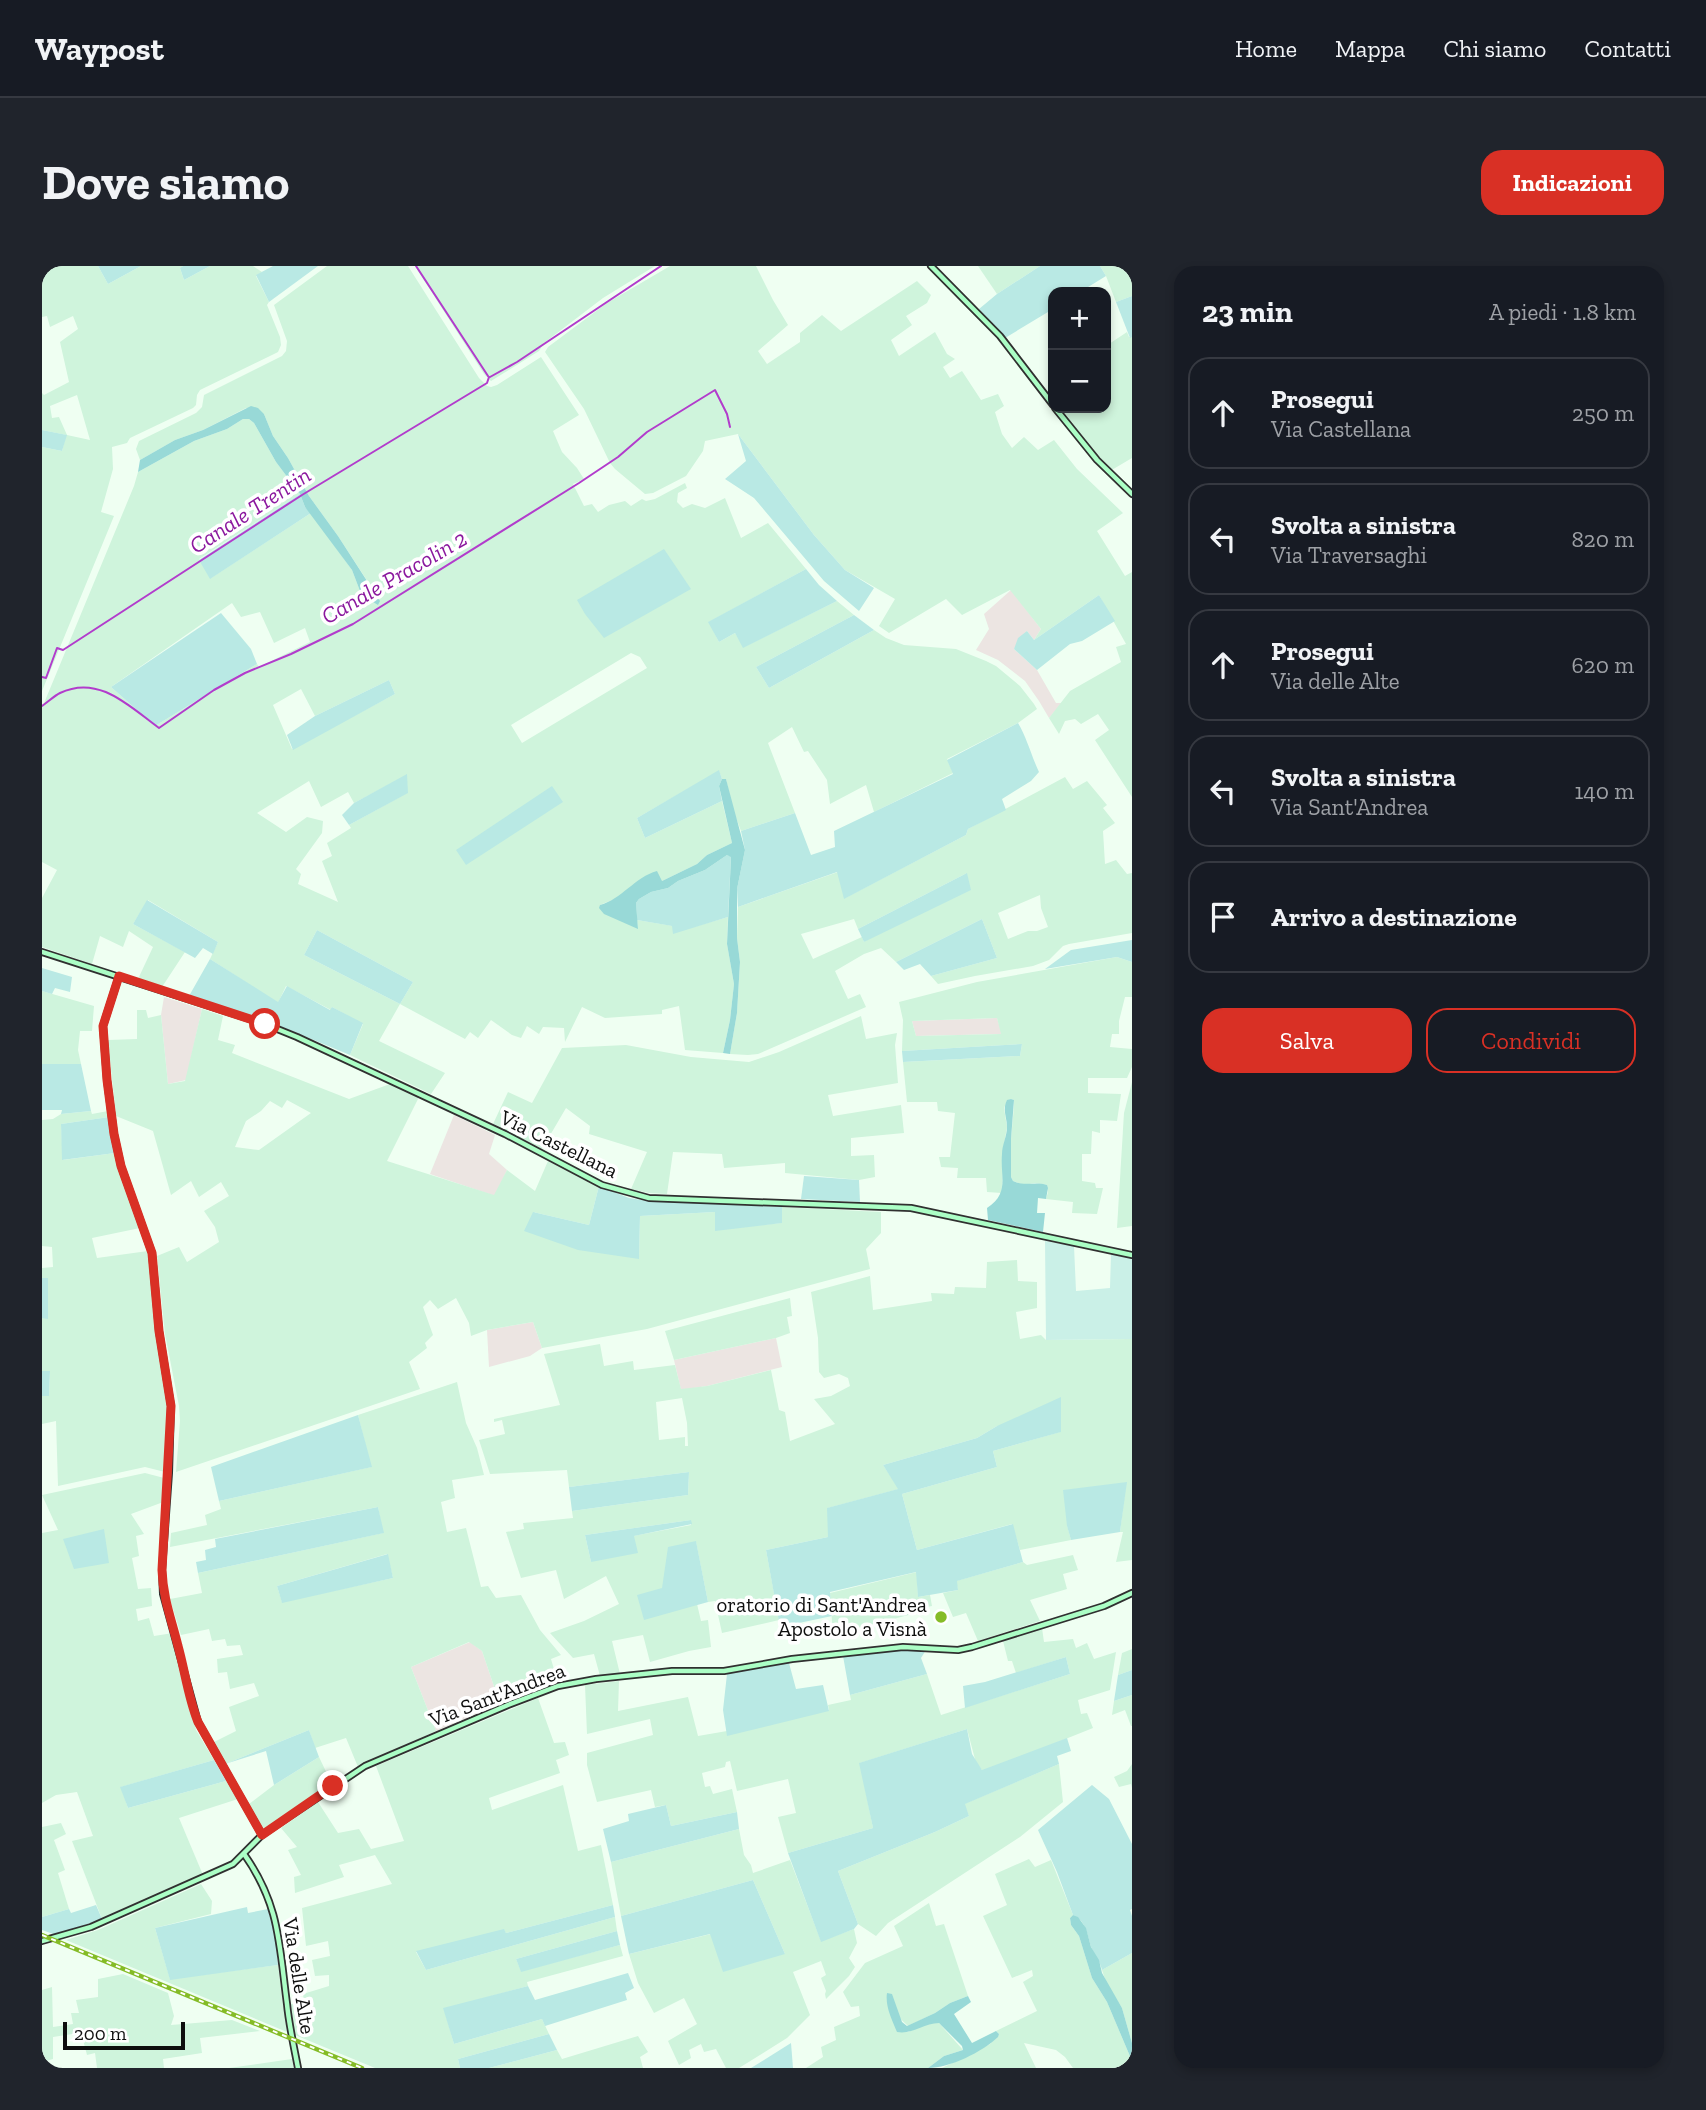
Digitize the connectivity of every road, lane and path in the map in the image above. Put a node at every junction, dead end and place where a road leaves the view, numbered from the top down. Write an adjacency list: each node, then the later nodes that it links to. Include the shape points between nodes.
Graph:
1 (931, 266): 2 (street, via 994,329)
2 (1048, 398)
3 (1060, 413): 4 (street)
4 (1132, 494)
5 (42, 952): 6 (street, Via Castellana)
6 (119, 976): 7 (street, Via Castellana, via 297,1037 626,1193 661,1199 911,1208); 9 (street, via 103,1026 107,1080 121,1166 152,1253 171,1406 163,1594 198,1722)
7 (1132, 1255)
8 (1132, 1593): 9 (street, Via Sant'Andrea, via 1104,1606 958,1650 904,1647 724,1671 596,1678 558,1686 365,1766)
9 (262, 1835): 10 (street, Via Sant'Andrea)
10 (244, 1854): 11 (street, Via Sant'Andrea, via 233,1864 91,1927); 12 (street, Via delle Alte, via 256,1871 278,1928)
11 (42, 1941)
12 (298, 2068)

